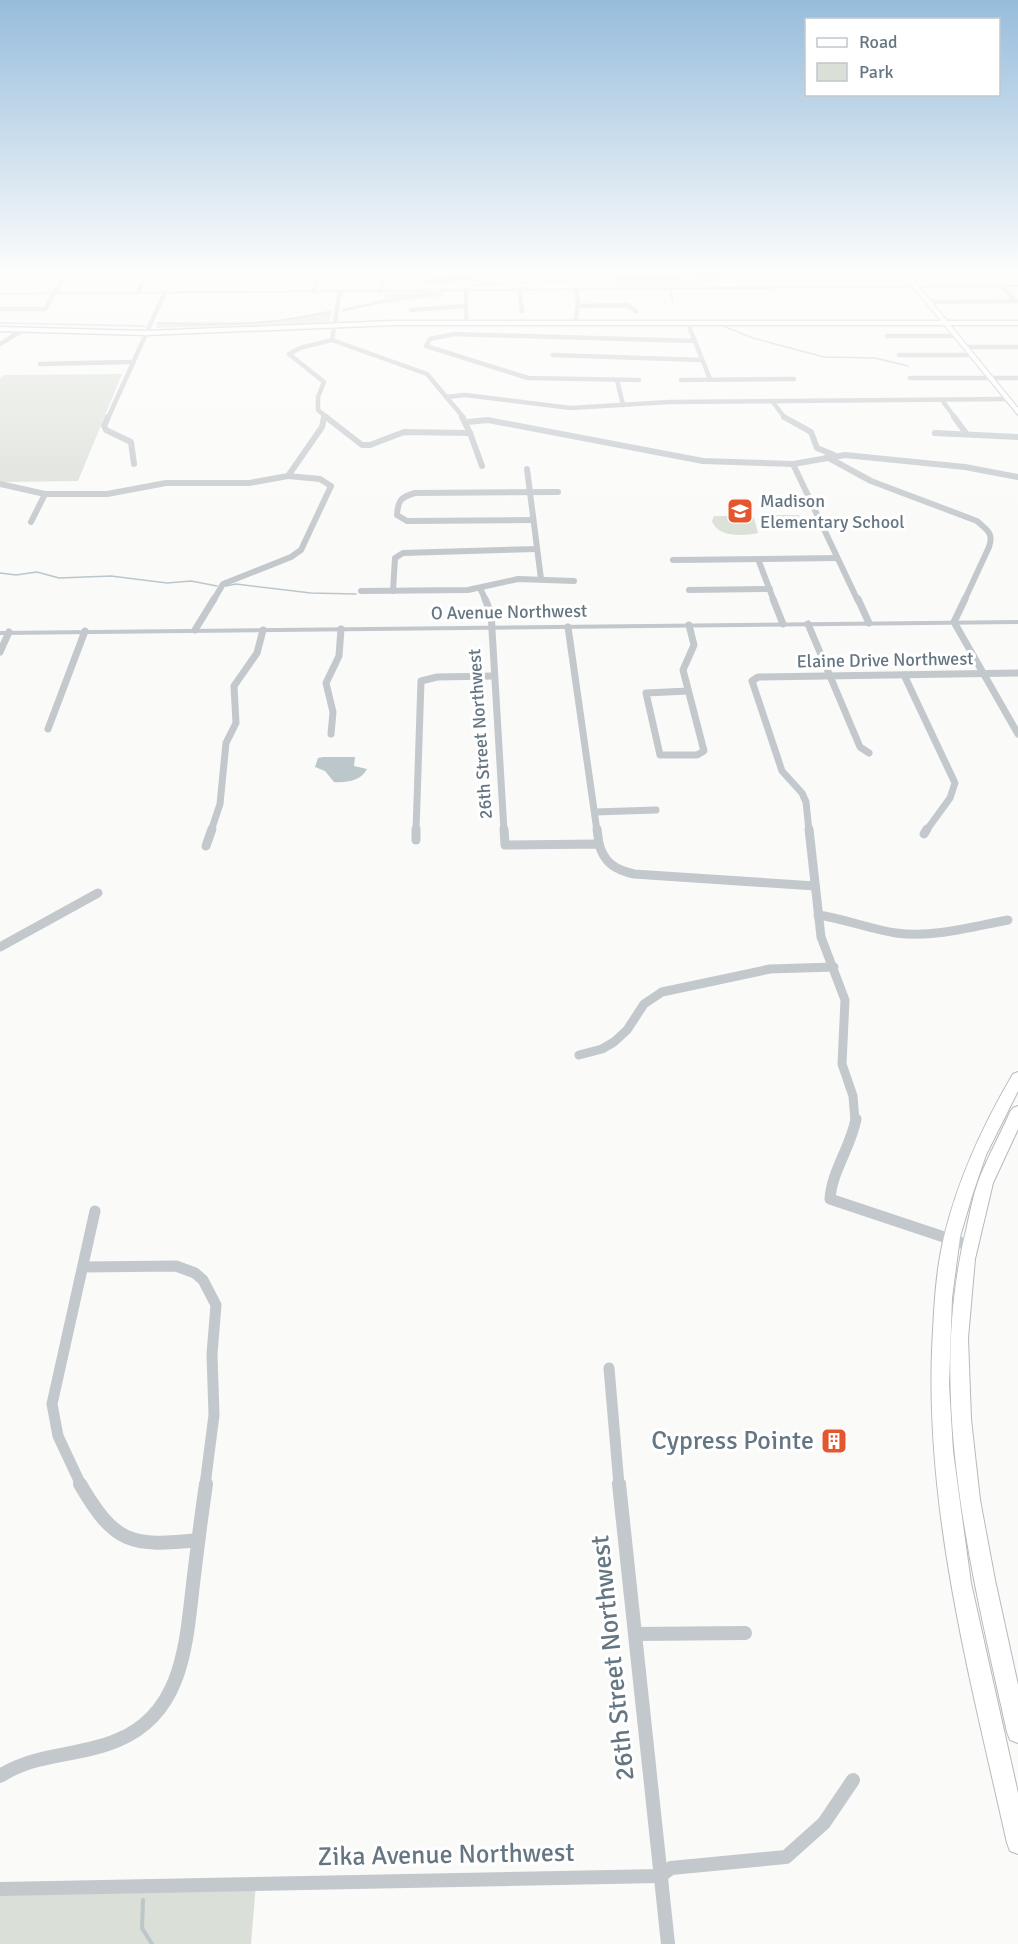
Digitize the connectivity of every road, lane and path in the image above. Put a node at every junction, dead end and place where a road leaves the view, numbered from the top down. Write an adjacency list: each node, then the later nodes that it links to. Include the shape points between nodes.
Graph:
1 (131, 362): 33 (street, via 104,426 131,442)
2 (98, 363): 8 (street)
3 (300, 363): 23 (street, via 324,381 317,403)
4 (395, 363): 17 (street, via 427,374)
5 (472, 363): 13 (street, via 514,376 544,380)
6 (703, 363): 16 (street)
7 (977, 363): 9 (main road)
8 (40, 364)
9 (989, 377): 10 (street); 11 (street); 19 (main road)
10 (910, 378)
11 (1018, 378)
12 (794, 379): 16 (street)
13 (617, 380): 14 (street); 21 (street)
14 (639, 380)
15 (681, 380): 16 (street)
16 (710, 380)
17 (446, 397): 21 (street, via 465,395 571,408); 24 (street)
18 (942, 399): 19 (street); 20 (street); 29 (street)
19 (1007, 399): 22 (main road)
20 (772, 401): 21 (street); 31 (street, via 786,419 811,432)
21 (623, 405)
22 (1018, 413)
23 (324, 415): 25 (street); 26 (street)
24 (467, 422): 27 (street); 34 (street, via 495,421 694,460)
25 (337, 425): 26 (street); 27 (street, via 359,444 367,445 404,432)
26 (322, 427): 37 (street)
27 (470, 433): 35 (street)
28 (935, 433): 29 (street)
29 (966, 434): 30 (street)
30 (1018, 437)
31 (817, 448): 32 (street); 32 (street)
32 (828, 456): 34 (street); 38 (street, via 931,463); 56 (street, via 871,480 969,517 990,532 989,547)
33 (134, 464)
34 (793, 464): 46 (street)
35 (482, 466)
36 (527, 469): 40 (street)
37 (288, 476): 42 (street, via 249,483 166,483 107,494); 65 (street, via 320,479 331,486 301,550 224,584)
38 (1018, 477)
39 (0, 484): 42 (street)
40 (530, 492): 41 (street); 43 (street); 43 (street, via 415,493 403,496 397,515 407,520)
41 (558, 492)
42 (45, 494): 44 (street)
43 (533, 520): 45 (street)
44 (31, 522)
45 (537, 549): 49 (street); 55 (street, via 411,552 396,556)
46 (837, 558): 47 (street); 58 (street)
47 (758, 559): 48 (street); 53 (street)
48 (673, 560)
49 (541, 579): 50 (street); 51 (street, via 507,580)
50 (574, 581)
51 (480, 588): 55 (street); 62 (street, 26th Street Northwest, via 491,613)
52 (689, 590): 53 (street)
53 (770, 590): 59 (street)
54 (361, 591): 55 (street)
55 (393, 591)
56 (954, 622): 57 (street, O Avenue Northwest); 58 (street, O Avenue Northwest); 70 (street)
57 (1018, 622)
58 (869, 623): 60 (street, O Avenue Northwest)
59 (783, 624): 60 (street, O Avenue Northwest); 61 (street, O Avenue Northwest)
60 (808, 624): 74 (street)
61 (688, 625): 63 (street, O Avenue Northwest); 75 (street, via 693,645 683,670)
62 (492, 627): 63 (street, O Avenue Northwest); 64 (street, O Avenue Northwest); 73 (street, 26th Street Northwest)
63 (568, 627): 81 (street)
64 (341, 629): 66 (street, O Avenue Northwest); 77 (street, via 339,656 326,682 333,712)
65 (195, 630): 66 (street, O Avenue Northwest); 67 (street, O Avenue Northwest)
66 (263, 630): 85 (street, via 257,653 234,686 236,723 226,743 220,804)
67 (85, 631): 68 (street, O Avenue Northwest); 76 (street)
68 (5, 633): 69 (street)
69 (0, 652)
70 (983, 674): 71 (street, Elaine Drive Northwest); 72 (street, Elaine Drive Northwest); 78 (street)
71 (1018, 674)
72 (904, 675): 74 (street, Elaine Drive Northwest); 82 (street, via 955,783 950,798)
73 (494, 676): 83 (street, via 421,681); 84 (street, 26th Street Northwest, via 505,845)
74 (830, 676): 79 (street, via 860,747); 86 (street, Elaine Drive Northwest, via 753,679 780,764 806,802)
75 (688, 691): 75 (street, via 704,753 660,755 646,693)
76 (48, 729)
77 (331, 734)
78 (1018, 734)
79 (869, 753)
80 (656, 810): 81 (street)
81 (595, 812): 84 (street)
82 (924, 834)
83 (416, 840)
84 (599, 844): 86 (street, via 610,866 634,874)
85 (207, 846)
86 (815, 886): 88 (street)
87 (98, 893): 90 (street)
88 (818, 915): 89 (street, via 923,935); 91 (street, via 821,937)
89 (1008, 920)
90 (0, 947)
91 (834, 967): 92 (street, via 770,969 662,992 646,1000 616,1041); 96 (street, via 845,1000 842,1064 856,1116 831,1183 830,1199)
92 (579, 1056)
93 (1018, 1078): 96 (main road, via 979,1152)
94 (1018, 1112): 97 (main road, via 993,1166)
95 (95, 1211): 98 (street)
96 (951, 1239): 97 (street); 106 (main road, via 940,1351 946,1480 957,1558)
97 (971, 1246): 103 (main road, via 959,1359 968,1486 979,1561)
98 (83, 1267): 100 (street, via 52,1404 51,1417 58,1440 96,1511 109,1526 126,1538 150,1543); 100 (street, via 176,1266 195,1273 213,1296 217,1316 212,1354 215,1398)
99 (609, 1368): 102 (street, 26th Street Northwest, via 625,1563)
100 (198, 1540): 104 (street, via 184,1659 173,1689 157,1713 135,1732 112,1744 48,1755 15,1765)
101 (744, 1633): 102 (street)
102 (636, 1634): 107 (street, 26th Street Northwest)
103 (1018, 1732)
104 (0, 1776)
105 (853, 1780): 107 (street, Zika Avenue Northwest, via 831,1816 786,1857 671,1868)
106 (1018, 1843)
107 (660, 1876): 108 (street, Zika Avenue Northwest); 109 (street, 26th Street Northwest)
108 (0, 1889)
109 (668, 1944)

